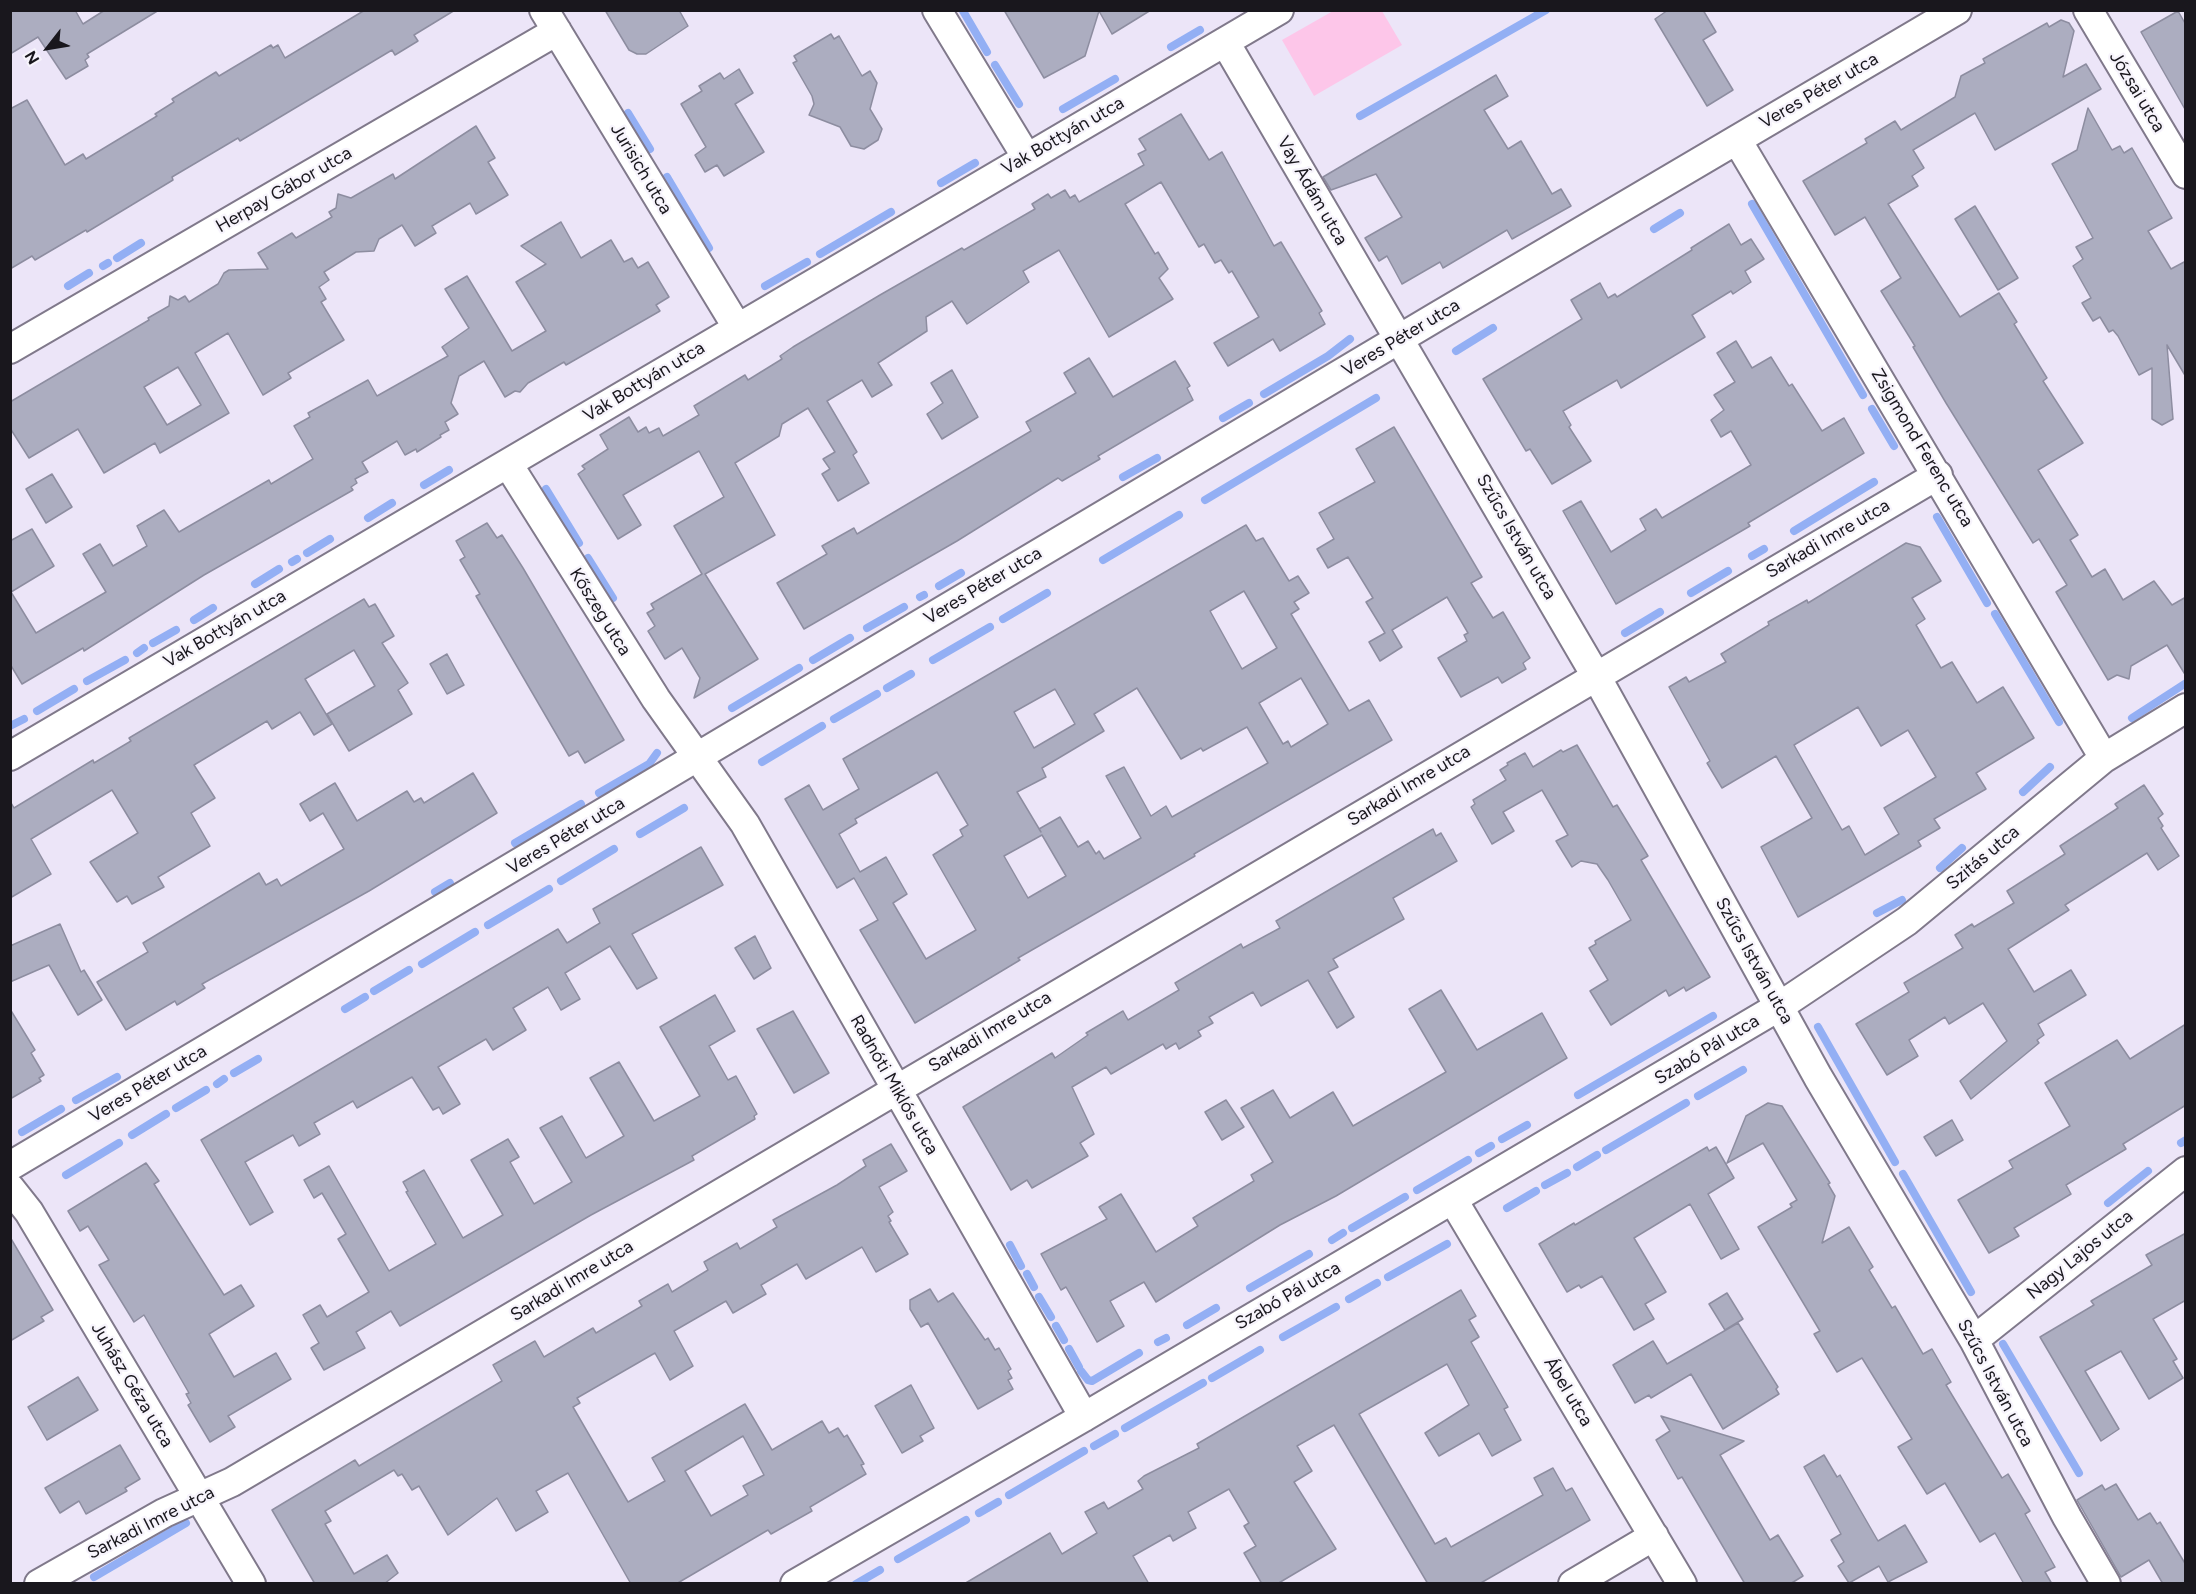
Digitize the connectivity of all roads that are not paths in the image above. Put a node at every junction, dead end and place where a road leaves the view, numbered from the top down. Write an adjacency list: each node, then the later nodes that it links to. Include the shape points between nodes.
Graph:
1 (937, 10): 8 (street)
2 (1279, 10): 6 (street, Vak Bottyán utca)
3 (1957, 10): 7 (street, Veres Péter utca)
4 (2088, 10): 9 (street, Józsai utca)
5 (551, 21): 10 (street, Jurisich utca); 12 (street, Herpay Gábor utca)
6 (1225, 42): 8 (street, Vak Bottyán utca); 11 (street, Vay Ádám utca)
7 (1737, 140): 11 (street, Veres Péter utca); 14 (street, Zsigmond Ferenc utca)
8 (1027, 158): 10 (street, Vak Bottyán utca)
9 (2186, 174)
10 (737, 327): 13 (street, Vak Bottyán utca)
11 (1400, 339): 15 (street, Szűcs István utca); 18 (street, Veres Péter utca)
12 (10, 349)
13 (508, 464): 17 (street, Vak Bottyán utca); 18 (street, Kőszeg utca, via 644,681)
14 (1938, 475): 15 (street, Sarkadi Imre utca); 19 (street, Zsigmond Ferenc utca)
15 (1596, 675): 20 (street, Szűcs István utca); 21 (street, Sarkadi Imre utca)
16 (2186, 708): 19 (street, Szitás utca)
17 (10, 756)
18 (698, 757): 21 (street, Radnóti Miklós utca, via 745,824); 22 (street, Veres Péter utca)
19 (2104, 758): 20 (street, Szitás utca, via 1907,921)
20 (1780, 1006): 25 (street, Szabó Pál utca); 26 (street, Szűcs István utca)
21 (896, 1089): 27 (street, Radnóti Miklós utca); 28 (street, Sarkadi Imre utca, via 232,1482)
22 (10, 1166)
23 (2186, 1171): 26 (street, Nagy Lajos utca)
24 (10, 1188): 28 (street, Juhász Géza utca, via 29,1212)
25 (1453, 1200): 27 (street, Szabó Pál utca); 29 (street, Ábel utca)
26 (1974, 1340): 35 (street, Szűcs István utca)
27 (1084, 1417): 32 (street, Szabó Pál utca)
28 (199, 1497): 30 (street, Sarkadi Imre utca, via 155,1517); 31 (street, Juhász Géza utca)
29 (1654, 1536): 33 (street); 34 (street, Ábel utca)
30 (39, 1584)
31 (251, 1584)
32 (795, 1584)
33 (1573, 1584)
34 (1683, 1584)
35 (2106, 1584)

